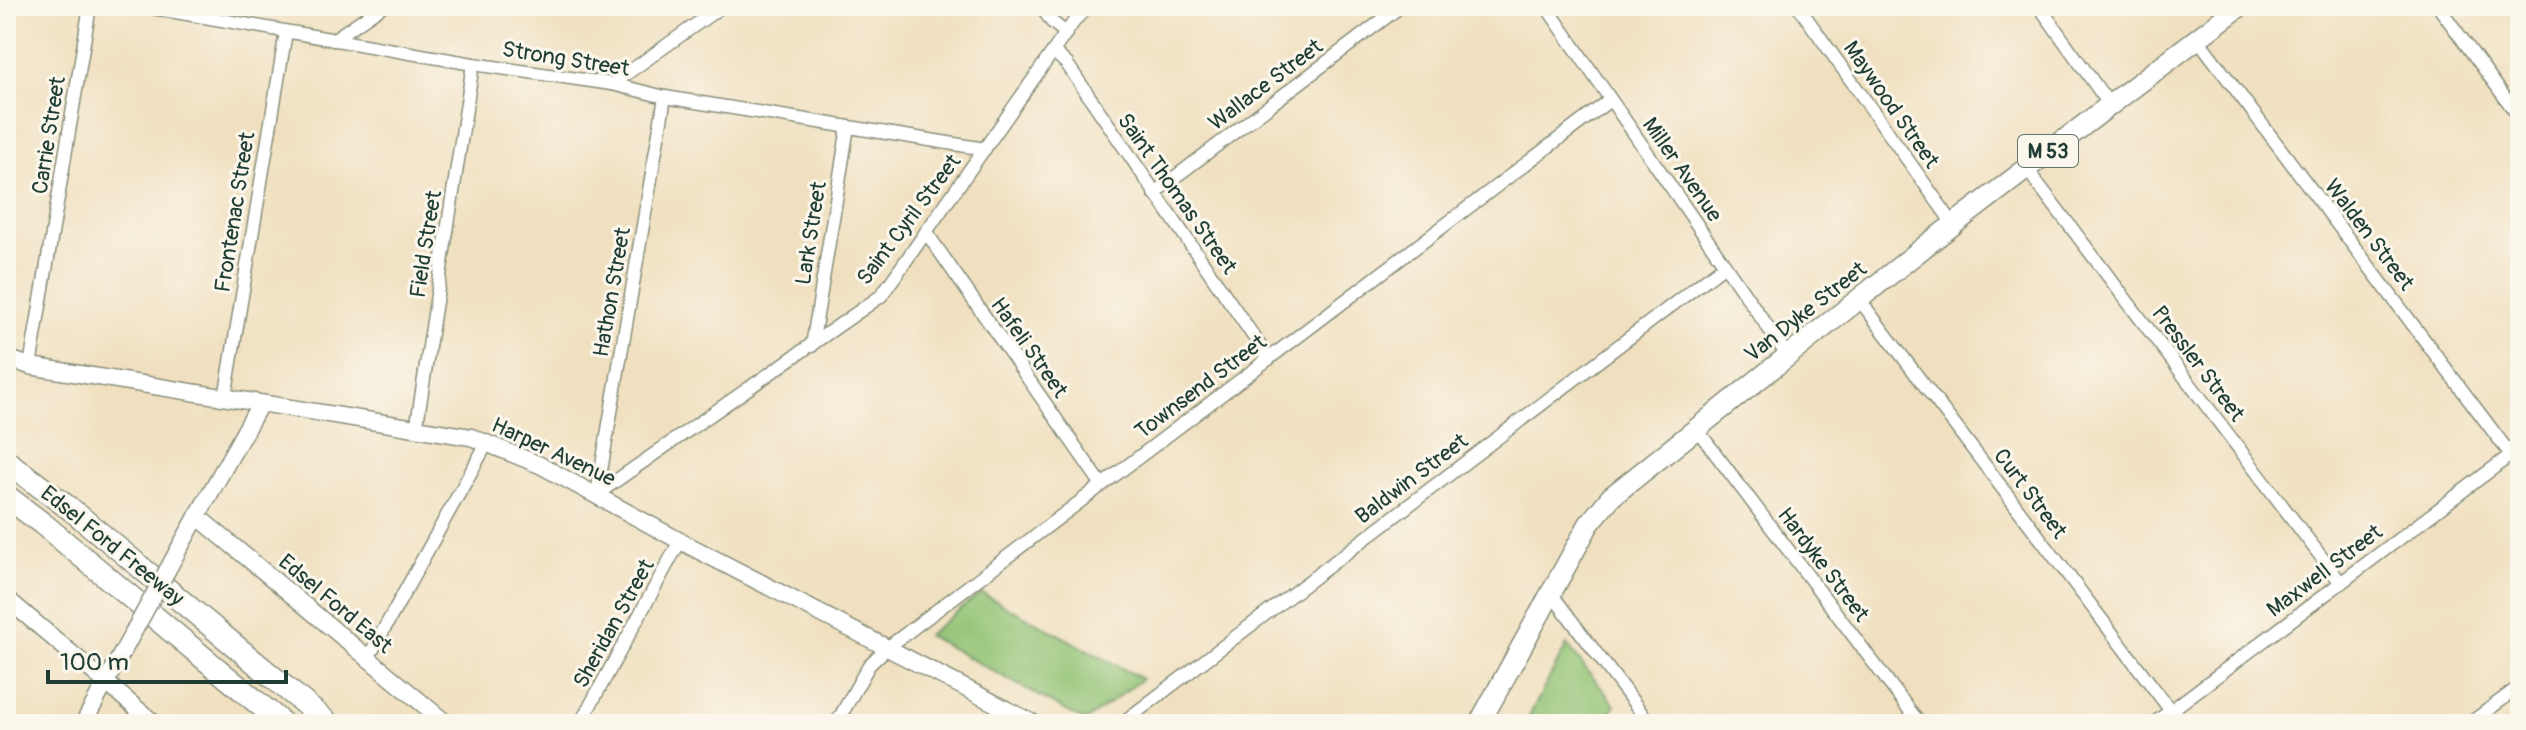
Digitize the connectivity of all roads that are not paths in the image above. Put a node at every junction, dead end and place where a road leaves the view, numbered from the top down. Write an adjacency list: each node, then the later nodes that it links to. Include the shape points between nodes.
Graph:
1 (90, 6): 36 (street, Carrie Street)
2 (141, 6): 13 (street, Strong Street)
3 (382, 6): 16 (street)
4 (722, 6): 19 (street)
5 (1041, 6): 14 (street)
6 (1088, 6): 14 (street, Saint Cyril Street)
7 (1401, 6): 27 (street, Wallace Street)
8 (1546, 6): 21 (street, Miller Avenue)
9 (1798, 6): 28 (street, Maywood Street)
10 (2039, 6): 22 (street)
11 (2240, 6): 15 (main road, Van Dyke Street / M 53)
12 (2438, 6): 23 (street)
13 (286, 32): 16 (street, Strong Street); 37 (street, Frontenac Street)
14 (1066, 33): 17 (street, Saint Cyril Street)
15 (2197, 38): 22 (main road, Van Dyke Street / M 53); 42 (street, Walden Street)
16 (333, 40): 18 (street, Strong Street)
17 (1053, 51): 25 (street, Saint Cyril Street); 27 (street, Saint Thomas Street)
18 (473, 64): 19 (street, Strong Street); 40 (street, Field Street)
19 (612, 84): 20 (street, Strong Street)
20 (665, 97): 24 (street, Strong Street); 45 (street, Hathon Street)
21 (1610, 100): 30 (street, Miller Avenue); 35 (street, Townsend Street)
22 (2109, 104): 26 (main road, Van Dyke Street / M 53)
23 (2520, 118)
24 (848, 127): 25 (street, Strong Street); 32 (street, Lark Street)
25 (985, 149): 29 (street, Saint Cyril Street)
26 (2026, 168): 28 (main road, Van Dyke Street / M 53); 49 (street, Pressler Street)
27 (1154, 193): 35 (street, Saint Thomas Street)
28 (1954, 225): 31 (main road, Van Dyke Street / M 53)
29 (926, 232): 32 (street, Saint Cyril Street, via 881,296); 44 (street, Hafeli Street)
30 (1725, 265): 33 (street, Miller Avenue); 65 (street, Baldwin Street)
31 (1859, 299): 33 (main road, Van Dyke Street / M 53); 56 (street, Curt Street)
32 (812, 346): 45 (street, Saint Cyril Street)
33 (1787, 355): 39 (main road, Van Dyke Street / M 53)
34 (6, 358): 36 (street, Harper Avenue)
35 (1269, 359): 44 (street, Townsend Street)
36 (30, 366): 37 (street, Harper Avenue)
37 (225, 398): 38 (street, Harper Avenue)
38 (260, 404): 40 (street, Harper Avenue); 47 (street)
39 (1696, 428): 50 (main road, Van Dyke Street / M 53, via 1599,510); 68 (street, Hardyke Street)
40 (416, 430): 41 (street, Harper Avenue)
41 (487, 443): 45 (street, Harper Avenue); 53 (street)
42 (2516, 451): 49 (street, Maxwell Street)
43 (6, 461): 60 (highway, Edsel Ford Freeway)
44 (1102, 485): 52 (street, Townsend Street)
45 (597, 494): 48 (street, Harper Avenue)
46 (6, 496): 59 (highway, Edsel Ford Freeway)
47 (197, 516): 53 (street, Edsel Ford East); 54 (street, bridge)
48 (680, 541): 52 (street, Harper Avenue); 62 (street, Sheridan Street)
49 (2341, 583): 56 (street, Maxwell Street)
50 (1550, 592): 66 (main road, Van Dyke Street / M 53); 67 (street)
51 (6, 598): 54 (street)
52 (887, 648): 63 (street, Townsend Street, via 869,665); 64 (street, Harper Avenue)
53 (368, 658): 61 (street, Edsel Ford East)
54 (106, 683): 57 (street); 58 (street)
55 (2520, 686): 70 (street)
56 (2171, 711): 69 (street, Maxwell Street)
57 (83, 724)
58 (155, 724)
59 (283, 724)
60 (329, 724)
61 (447, 724)
62 (580, 724)
63 (836, 724)
64 (1035, 724)
65 (1121, 724)
66 (1479, 724)
67 (1650, 724)
68 (1920, 724)
69 (2153, 724)
70 (2469, 724)

